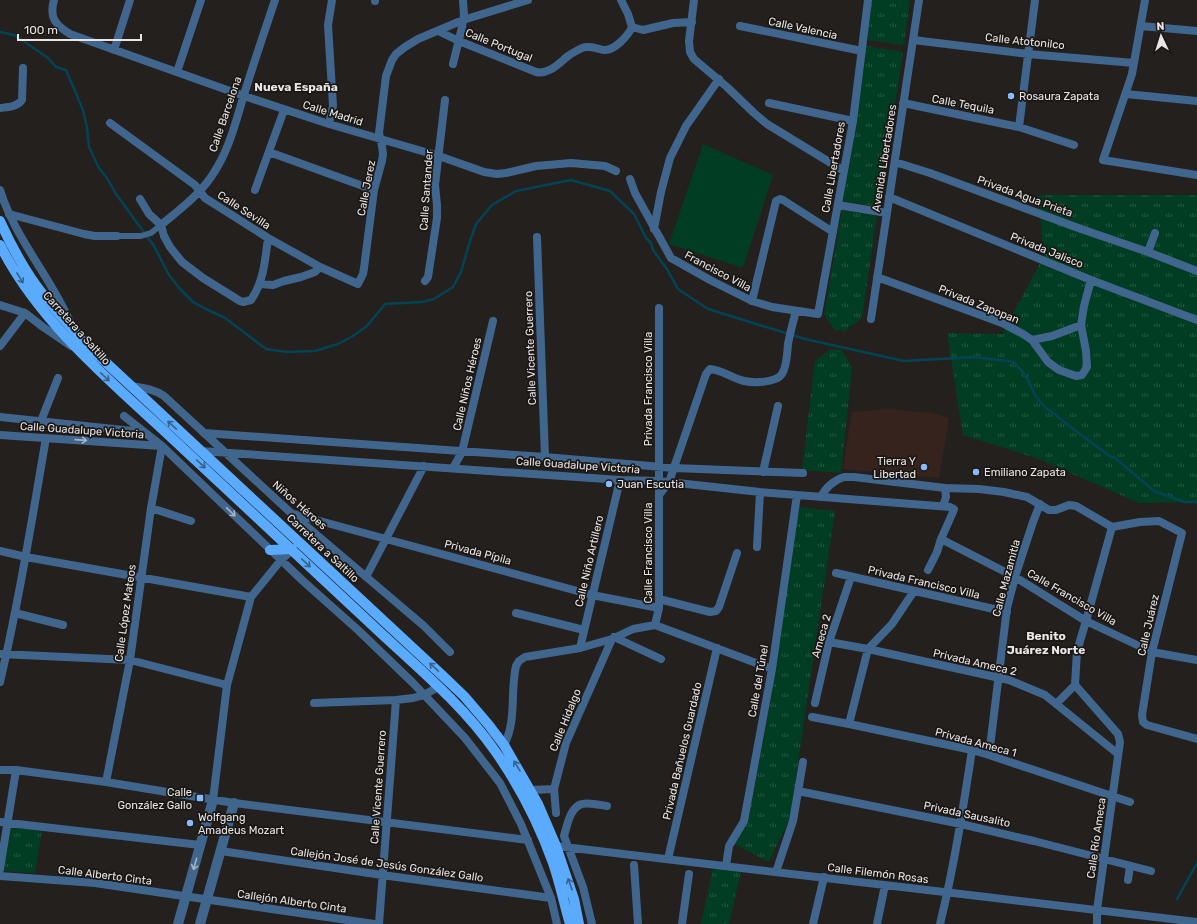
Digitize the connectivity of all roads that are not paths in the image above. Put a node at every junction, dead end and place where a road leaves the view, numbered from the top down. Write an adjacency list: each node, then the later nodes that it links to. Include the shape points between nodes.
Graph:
1 (54, 0): 23 (street, Calle Madrid, via 54,20 62,30)
2 (130, 0): 23 (street)
3 (201, 0): 29 (street)
4 (275, 0): 32 (street, Calle Barcelona)
5 (332, 0): 41 (street, via 328,25 333,106)
6 (463, 0): 14 (street)
7 (528, 0): 14 (street, Calle Jerez)
8 (621, 0): 18 (street)
9 (694, 0): 15 (street)
10 (868, 0): 24 (street, Calle Libertadores)
11 (919, 0): 21 (street, Avenida Libertadores)
12 (1035, 0): 25 (street)
13 (1145, 0): 17 (street)
14 (463, 20): 19 (street, Calle Jerez); 22 (street)
15 (692, 22): 18 (street, via 673,23 643,30); 30 (street, via 690,52 694,59)
16 (740, 26): 24 (street, Calle Valencia)
17 (1141, 26): 20 (street); 26 (street)
18 (632, 28): 22 (street, Calle Portugal, via 624,39 610,49 585,47 542,73)
19 (438, 31): 22 (street, Calle Portugal); 43 (street, Calle Jerez, via 405,47 392,60 386,76)
20 (1197, 31)
21 (913, 40): 25 (street, Calle Atotonilco); 36 (street, Avenida Libertadores)
22 (460, 41): 27 (street)
23 (114, 50): 29 (street, Calle Madrid)
24 (862, 51): 39 (street, Calle Libertadores)
25 (1028, 54): 26 (street, Calle Atotonilco); 42 (street)
26 (1134, 63): 31 (street)
27 (453, 64)
28 (23, 68): 37 (street, via 21,102 15,106)
29 (177, 72): 32 (street, Calle Madrid)
30 (719, 79): 49 (street, via 766,124); 63 (street, via 686,126 670,158)
31 (1126, 94): 34 (street); 50 (street, via 1103,160)
32 (244, 96): 38 (street, Calle Madrid); 55 (street, Calle Barcelona, via 219,166)
33 (445, 100): 46 (street, Calle Santander)
34 (1197, 101)
35 (769, 103): 39 (street)
36 (903, 104): 42 (street, Calle Tequila); 47 (street, Avenida Libertadores)
37 (0, 108)
38 (284, 110): 41 (street, Calle Madrid); 45 (street)
39 (852, 121): 49 (street, Calle Libertadores)
40 (110, 123): 55 (street, Calle Sevilla)
41 (329, 124): 43 (street, Calle Madrid)
42 (1019, 127): 44 (street, Calle Tequila)
43 (380, 139): 46 (street, Calle Madrid); 54 (street, Calle Jerez, via 383,154)
44 (1074, 145)
45 (268, 152): 53 (street); 54 (street)
46 (439, 156): 48 (street, Calle Madrid, via 497,174 536,166 571,163 605,166); 75 (street, Calle Santander, via 436,185 437,218 428,277)
47 (895, 162): 56 (street, Avenida Libertadores); 70 (street, Privada Agua Prieta)
48 (616, 171)
49 (844, 172): 58 (street, Calle Libertadores)
50 (1197, 175)
51 (630, 179): 63 (street, Francisco Villa)
52 (0, 190): 60 (street)
53 (255, 190)
54 (374, 190): 77 (street, Calle Jerez, via 363,274)
55 (200, 191): 62 (street, Calle Barcelona); 68 (street, Calle Sevilla, via 205,198)
56 (889, 197): 59 (street, Avenida Libertadores); 74 (street, Privada Jalisco)
57 (140, 199): 62 (street, via 149,214)
58 (838, 205): 59 (street); 64 (street, Calle Libertadores)
59 (884, 213): 73 (street, Avenida Libertadores)
60 (9, 214): 66 (street, via 84,234); 87 (street, via 64,308)
61 (0, 221): 87 (main road, Carretera a Saltillo, via 31,278)
62 (161, 224): 66 (street, Calle Barcelona, via 151,233 141,236); 76 (street, via 170,247 182,262 237,299 243,302 251,300)
63 (654, 229): 78 (street, Francisco Villa, via 671,258)
64 (833, 232): 78 (street, via 783,200 777,200 774,203); 81 (street, Calle Libertadores, via 818,314)
65 (1155, 233): 70 (street)
66 (117, 236)
67 (537, 237): 105 (street, Calle Vicente Guerrero)
68 (268, 238): 71 (street, Calle Sevilla); 76 (street)
69 (0, 245): 90 (main road, Carretera a Saltillo, one-way to 90, via 42,310)
70 (1148, 252): 72 (street, Privada Agua Prieta)
71 (320, 267): 76 (street, via 301,278); 77 (street, Calle Sevilla)
72 (1197, 272)
73 (877, 277): 83 (street, Avenida Libertadores); 88 (street, Privada Zapopan, via 1002,323)
74 (1091, 280): 84 (street, Privada Jalisco); 86 (street, Privada Zapopan)
75 (425, 282)
76 (260, 284)
77 (358, 284)
78 (752, 301): 81 (street, Francisco Villa)
79 (0, 305): 82 (street)
80 (659, 308): 107 (street, Privada Francisco Villa)
81 (796, 311): 109 (street, Calle Francisco Villa, via 785,363 781,375 775,380 744,381 715,369 710,369 706,374)
82 (25, 313): 89 (street); 90 (street)
83 (871, 319)
84 (1197, 320)
85 (493, 321): 103 (street, Calle Niños Héroes)
86 (1081, 325): 88 (street, via 1052,336); 88 (street, Privada Zapopan, via 1087,367 1082,375 1076,376 1059,370 1048,362)
87 (72, 329): 92 (main road, Carretera a Saltillo)
88 (1032, 340)
89 (0, 346)
90 (79, 351): 129 (main road, Carretera a Saltillo, one-way to 129)
91 (58, 378): 96 (street)
92 (130, 386): 98 (street, Niños Héroes, via 158,392); 102 (main road, Carretera a Saltillo, one-way to 92)
93 (778, 406): 110 (street)
94 (124, 416): 97 (street)
95 (0, 417): 96 (street, Calle Guadalupe Victoria)
96 (41, 421): 97 (street, Calle Guadalupe Victoria)
97 (143, 432): 101 (street)
98 (204, 433): 103 (street, Calle Guadalupe Victoria); 104 (street, Niños Héroes)
99 (0, 435): 100 (street, Calle Guadalupe Victoria)
100 (46, 438): 101 (street, Calle Guadalupe Victoria, one-way to 101); 133 (street)
101 (162, 446): 122 (street, Calle López Mateos); 130 (street, one-way to 130)
102 (201, 451): 104 (street, Calle Guadalupe Victoria); 178 (main road, Carretera a Saltillo, one-way to 102, via 464,696)
103 (462, 452): 105 (street, Calle Guadalupe Victoria); 108 (street, Calle Niños Héroes)
104 (226, 453): 106 (street, Calle Guadalupe Victoria); 123 (street, Niños Héroes)
105 (545, 457): 107 (street, Calle Guadalupe Victoria)
106 (424, 466): 108 (street, Calle Guadalupe Victoria); 126 (street)
107 (659, 467): 109 (street, Calle Guadalupe Victoria); 113 (street, Privada Francisco Villa)
108 (453, 468): 112 (street, Calle Guadalupe Victoria)
109 (674, 468): 110 (street, Calle Guadalupe Victoria); 114 (street, Calle Francisco Villa)
110 (763, 472): 111 (street, Calle Guadalupe Victoria)
111 (803, 473)
112 (620, 480): 113 (street, Calle Guadalupe Victoria); 142 (street, Calle Niño Artillero)
113 (659, 481): 114 (street, Calle Guadalupe Victoria); 117 (street, Privada Francisco Villa)
114 (669, 482): 116 (street, Calle Guadalupe Victoria); 117 (street, Calle Francisco Villa)
115 (944, 488): 119 (street, via 854,477 834,482); 120 (street, via 1004,492 1027,497); 121 (street, via 946,497)
116 (760, 492): 118 (street, Calle Guadalupe Victoria); 128 (street)
117 (659, 495): 144 (street, Calle Francisco Villa)
118 (797, 495): 119 (street, Calle Guadalupe Victoria); 164 (street, Calle del Túnel)
119 (820, 497): 121 (street, Calle Guadalupe Victoria)
120 (1040, 504): 125 (street, via 1049,510 1069,505 1076,506); 139 (street, Calle Mazamitla)
121 (943, 506): 127 (street, Calle Guadalupe Victoria, via 954,509)
122 (151, 508): 124 (street); 140 (street, Calle López Mateos)
123 (292, 513): 126 (street, Privada Pípila); 137 (street, Niños Héroes)
124 (191, 521)
125 (1112, 526): 149 (street); 159 (street, Calle Juárez, via 1158,522 1182,534)
126 (386, 539): 137 (street); 142 (street, Privada Pípila)
127 (941, 539): 135 (street); 139 (street, Calle Francisco Villa)
128 (757, 547)
129 (292, 549): 130 (main road); 134 (street); 169 (main road, Carretera a Saltillo, one-way to 169)
130 (270, 550): 134 (street)
131 (0, 551): 133 (street)
132 (737, 553): 144 (street, via 716,611 710,612)
133 (26, 557): 140 (street); 147 (street)
134 (280, 560): 143 (street); 170 (street, via 358,630)
135 (928, 570)
136 (836, 573): 138 (street, Privada Francisco Villa)
137 (366, 577): 158 (street, Niños Héroes, via 424,626)
138 (851, 577): 141 (street, Privada Francisco Villa); 154 (street, Ameca 2)
139 (1015, 577): 146 (street, Calle Mazamitla); 149 (street, Calle Francisco Villa)
140 (142, 578): 143 (street); 162 (street, Calle López Mateos)
141 (914, 591): 146 (street, Privada Francisco Villa); 157 (street, via 892,624)
142 (592, 595): 145 (street, Privada Pípila); 152 (street, Calle Niño Artillero)
143 (251, 598): 167 (street)
144 (659, 599): 145 (street, Calle Francisco Villa)
145 (659, 608): 151 (street, Calle Francisco Villa)
146 (1007, 612): 165 (street, Calle Mazamitla)
147 (15, 613): 150 (street); 160 (street)
148 (516, 613): 152 (street)
149 (1086, 621): 159 (street, Calle Francisco Villa); 168 (street, via 1077,651)
150 (63, 624)
151 (655, 625): 153 (street, via 633,629); 156 (street)
152 (584, 630): 155 (street, Calle Niño Artillero)
153 (613, 638): 155 (street); 161 (street); 186 (street, Calle Hidalgo, via 566,743)
154 (828, 642): 157 (street, Privada Ameca 2); 173 (street, Ameca 2)
155 (580, 648): 178 (street, via 526,657 517,663 511,724)
156 (717, 648): 164 (street); 203 (street, Privada Bañuelos Guardado)
157 (868, 649): 165 (street, Privada Ameca 2); 176 (street)
158 (450, 652)
159 (1152, 652): 163 (street, Calle Francisco Villa); 177 (street, Calle Juárez, via 1143,722)
160 (3, 654): 162 (street); 166 (street)
161 (661, 659)
162 (130, 660): 167 (street); 185 (street, Calle López Mateos)
163 (1197, 660)
164 (772, 669): 206 (street, Calle del Túnel, via 744,821 729,846)
165 (998, 678): 174 (street, Privada Ameca 2, via 1045,694); 181 (street, Calle Mazamitla)
166 (0, 682)
167 (227, 685): 190 (street)
168 (1075, 685): 174 (street); 180 (street, Calle Río Ameca, via 1118,734)
169 (438, 687): 170 (street); 223 (main road, Carretera a Saltillo, via 481,732 512,777 544,841)
170 (424, 695): 171 (street); 198 (street, via 465,738 500,783)
171 (396, 700): 172 (street); 196 (street, Calle Vicente Guerrero)
172 (314, 702)
173 (815, 703)
174 (1056, 704): 180 (street, Privada Ameca 2)
175 (812, 718): 176 (street, Privada Ameca 1)
176 (849, 724): 179 (street, Privada Ameca 1)
177 (1197, 739)
178 (504, 745): 187 (main road, Carretera a Saltillo, one-way to 178)
179 (972, 750): 181 (street, Privada Ameca 1); 197 (street)
180 (1118, 754): 189 (street, Calle Río Ameca)
181 (988, 755): 189 (street, Privada Ameca 1)
182 (803, 762): 188 (street)
183 (0, 770): 184 (street)
184 (16, 770): 185 (street); 195 (street)
185 (106, 782): 190 (street)
186 (554, 789): 187 (street); 194 (street, Calle Hidalgo)
187 (530, 790): 200 (main road, Carretera a Saltillo)
188 (798, 791): 197 (street, Privada Sausalito); 210 (street, via 793,821)
189 (1112, 797): 191 (street, Privada Ameca 1); 204 (street, Calle Río Ameca)
190 (213, 800): 192 (street); 199 (street)
191 (1130, 802)
192 (234, 803): 196 (street); 202 (street)
193 (607, 806): 201 (street, via 581,804 576,808 564,836)
194 (556, 813)
195 (4, 822): 199 (street); 208 (street)
196 (386, 822): 198 (street); 213 (street, Calle Vicente Guerrero)
197 (961, 824): 204 (street, Privada Sausalito); 217 (street)
198 (528, 840): 219 (street)
199 (200, 845): 218 (street, one-way to 218)
200 (556, 846): 201 (street, Calle Filemón Rosas); 223 (main road, Carretera a Saltillo, one-way to 200, via 574,898)
201 (568, 847): 203 (street, Calle Filemón Rosas); 229 (street, via 583,887)
202 (221, 851): 213 (street, Callejón José de Jesús González Gallo); 220 (street)
203 (668, 859): 206 (street, Calle Filemón Rosas)
204 (1104, 859): 207 (street, Privada Sausalito); 221 (street, Calle Río Ameca)
205 (634, 865): 230 (street)
206 (726, 866): 210 (street, Calle Filemón Rosas)
207 (1130, 866): 209 (street, Privada Sausalito); 215 (street)
208 (0, 869)
209 (1151, 871)
210 (776, 872): 214 (street, Calle Filemón Rosas)
211 (689, 874): 231 (street)
212 (0, 876): 218 (street, Calle Alberto Cinta, via 95,883)
213 (382, 876): 219 (street, Callejón José de Jesús González Gallo); 227 (street, Calle Vicente Guerrero)
214 (824, 877): 216 (street, Calle Filemón Rosas); 232 (street)
215 (1128, 880)
216 (885, 885): 217 (street, Calle Filemón Rosas); 233 (street)
217 (948, 892): 221 (street, Calle Filemón Rosas); 234 (street)
218 (186, 896): 220 (street, Calle Alberto Cinta); 224 (street)
219 (551, 898): 228 (street)
220 (207, 900): 225 (street); 226 (street, Callejón Alberto Cinta)
221 (1097, 910): 222 (street, Calle Filemón Rosas); 235 (street, Calle Río Ameca)
222 (1197, 922)
223 (576, 923): 229 (street)
224 (178, 924)
225 (200, 924)
226 (374, 924)
227 (379, 924)
228 (557, 924)
229 (591, 924)
230 (638, 924)
231 (682, 924)
232 (813, 924)
233 (877, 924)
234 (940, 924)
235 (1097, 924)

